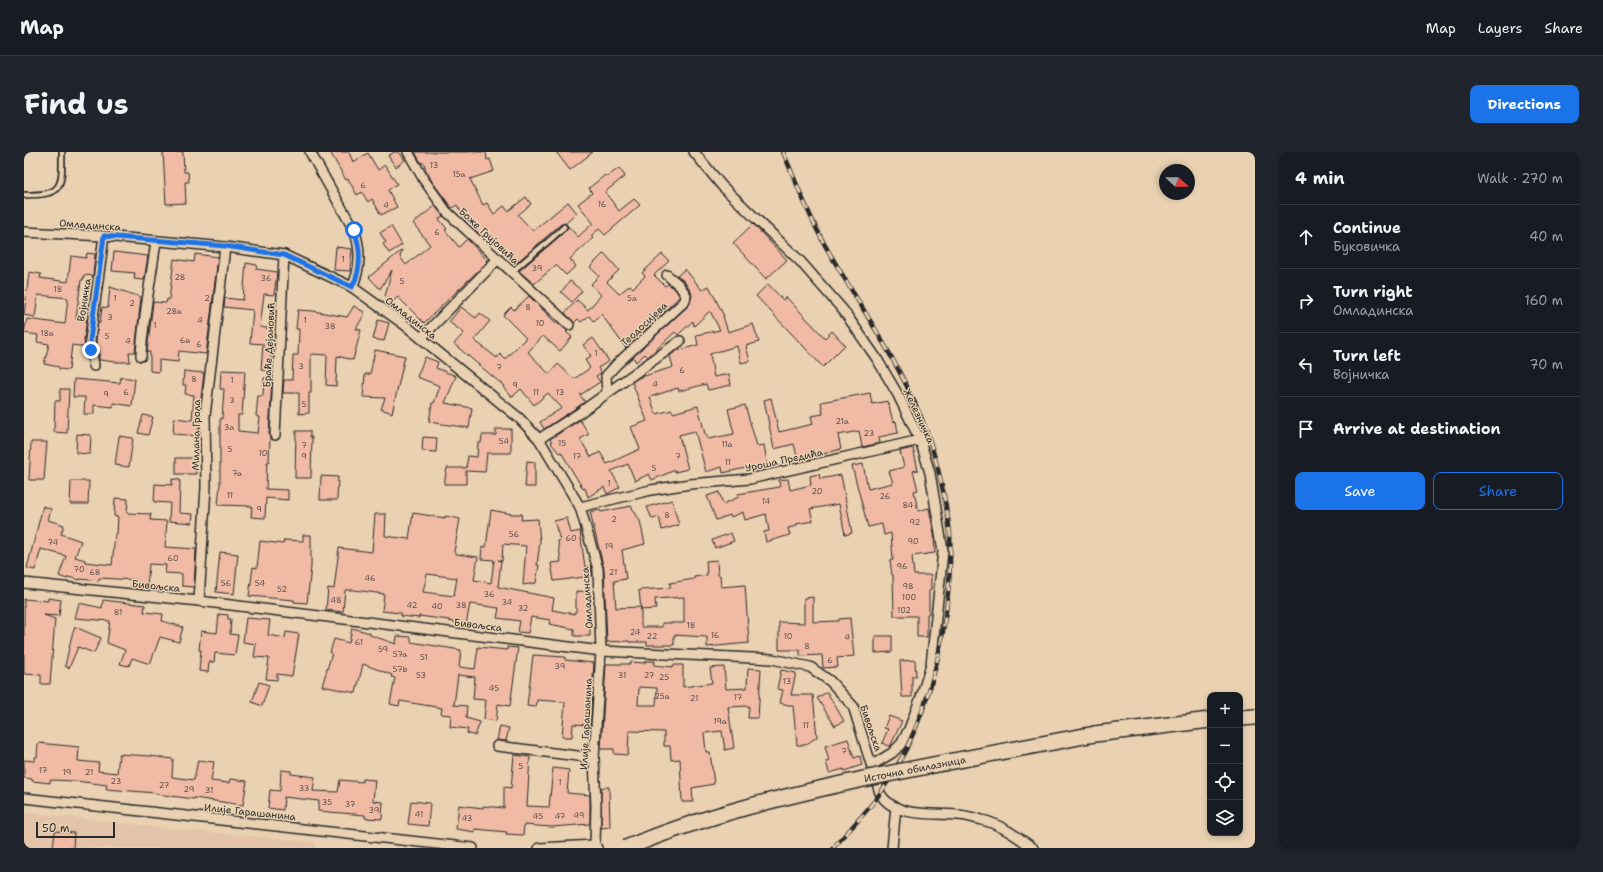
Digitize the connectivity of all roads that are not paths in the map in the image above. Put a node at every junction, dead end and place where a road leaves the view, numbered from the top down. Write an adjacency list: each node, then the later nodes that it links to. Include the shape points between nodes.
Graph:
1 (62, 152): 5 (lane, via 62,177 56,189 47,194)
2 (408, 152): 12 (street, Боже Грујовића, via 446,211)
3 (694, 152): 24 (street, Железничка, via 722,186 800,261 843,310 877,359)
4 (314, 153): 15 (street, via 358,242 358,270)
5 (24, 195)
6 (564, 227): 13 (lane)
7 (24, 232): 8 (street, Омладинска)
8 (104, 236): 9 (street, Омладинска); 20 (street, Војничка, via 90,340)
9 (156, 241): 10 (street, Омладинска); 19 (street, via 145,305)
10 (225, 246): 11 (street, Омладинска); 27 (street, Милана Грола, via 205,416 206,487)
11 (284, 255): 15 (street, Омладинска); 22 (street, Браће Дејановић)
12 (498, 259): 13 (street, Боже Грујовића); 17 (street)
13 (512, 272): 16 (street, Боже Грујовића)
14 (667, 275): 21 (street, Теодосијева, via 686,295 685,301 606,376)
15 (352, 287): 17 (street, Омладинска)
16 (569, 325)
17 (421, 338): 23 (street, Омладинска, via 519,418)
18 (680, 341): 21 (street)
19 (140, 356)
20 (94, 366)
21 (607, 392): 23 (street)
22 (275, 435)
23 (539, 439): 25 (street, Омладинска)
24 (920, 440): 25 (street, Уроша Предића, via 750,479 651,490); 34 (street, Железничка, via 930,473 943,551 934,646 921,697 902,744)
25 (580, 507): 28 (street, Омладинска, via 598,569)
26 (24, 583): 27 (street, Бивољска)
27 (199, 601): 28 (street, Бивољска)
28 (601, 651): 33 (street, Илије Гарашанина); 34 (street, Бивољска, via 772,659 810,667 830,681 852,706)
29 (1255, 717): 30 (main road)
30 (1243, 718)
31 (1207, 720): 40 (main road, Источна обилазница, bridge, via 1095,734 908,770 792,796 706,819)
32 (497, 746): 33 (street)
33 (594, 758): 37 (street, Илије Гарашанина)
34 (872, 765): 36 (street, Бивољска, via 883,798)
35 (24, 798): 38 (street, Илије Гарашанина)
36 (896, 807): 41 (street); 42 (street, via 912,812 960,815 983,820 1002,828)
37 (596, 846): 39 (street, Илије Гарашанина)
38 (473, 848)
39 (539, 848)
40 (626, 848)
41 (892, 848)
42 (1033, 848)

